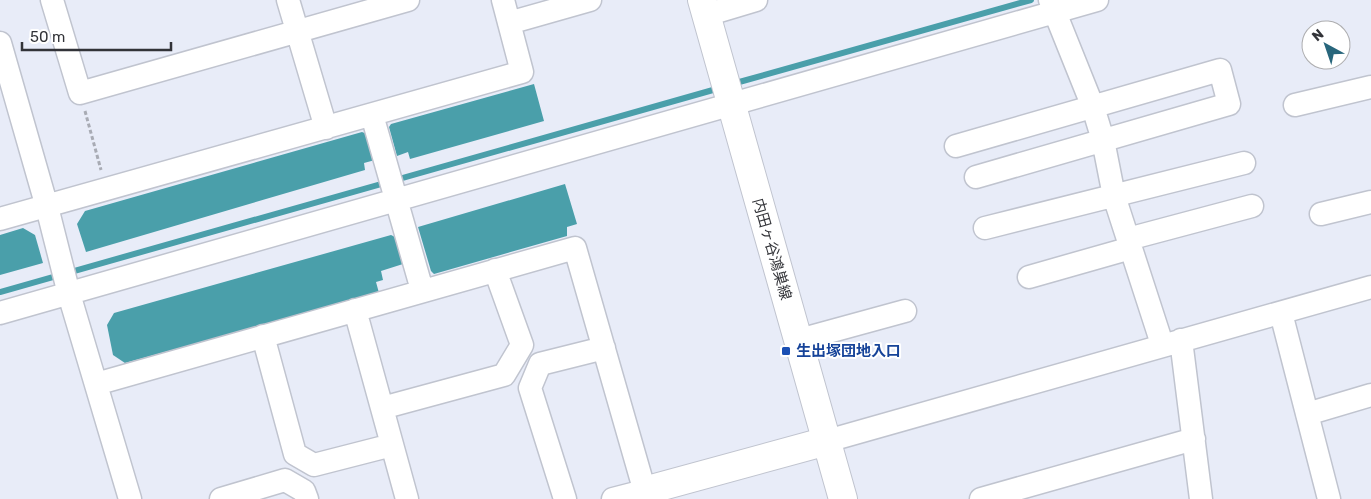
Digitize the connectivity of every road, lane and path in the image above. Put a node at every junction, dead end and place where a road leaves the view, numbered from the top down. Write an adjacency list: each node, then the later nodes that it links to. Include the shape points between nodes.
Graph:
1 (52, 0): 14 (street)
2 (288, 0): 11 (street)
3 (408, 0): 11 (street)
4 (503, 0): 10 (street)
5 (590, 0): 10 (street)
6 (756, 0): 9 (street)
7 (1097, 0): 8 (street)
8 (1052, 6): 15 (street); 17 (street)
9 (704, 8): 15 (main road, 内田ヶ谷鴻巣線)
10 (509, 23): 18 (street, via 522,72)
11 (298, 31): 14 (street); 19 (street)
12 (0, 43): 29 (street)
13 (1371, 87): 16 (street)
14 (80, 93): 24 (path)
15 (731, 105): 26 (street); 44 (main road, 内田ヶ谷鴻巣線)
16 (1295, 105)
17 (1092, 107): 20 (street); 20 (street, via 1220,70 1229,104); 21 (street)
18 (372, 115): 19 (street); 26 (street)
19 (326, 128): 24 (street)
20 (1103, 140): 23 (street); 25 (street)
21 (956, 146)
22 (1244, 163): 25 (street)
23 (976, 177)
24 (106, 190): 29 (street)
25 (1114, 196): 32 (street); 33 (street)
26 (397, 200): 37 (street); 38 (street)
27 (1371, 202): 30 (street)
28 (1252, 206): 33 (street)
29 (47, 207): 31 (street); 38 (street)
30 (1322, 214)
31 (0, 219)
32 (985, 228)
33 (1129, 244): 35 (street); 45 (street)
34 (495, 270): 37 (street); 46 (street, via 575,248); 49 (street, via 522,345 504,375)
35 (1029, 276)
36 (1371, 287): 41 (street)
37 (422, 290): 39 (street)
38 (69, 294): 42 (street); 47 (street)
39 (355, 310): 43 (street); 49 (street)
40 (905, 311): 44 (street)
41 (1281, 312): 45 (street); 50 (street)
42 (0, 313)
43 (263, 336): 47 (street); 53 (street, via 295,454 314,465)
44 (798, 340): 52 (main road, 内田ヶ谷鴻巣線)
45 (1171, 342): 51 (street); 52 (street)
46 (604, 348): 54 (street); 59 (street, via 540,364 530,388)
47 (96, 384): 55 (street)
48 (1371, 395): 50 (street)
49 (382, 408): 53 (street)
50 (1307, 414): 64 (street)
51 (1194, 439): 62 (street); 63 (street)
52 (827, 441): 54 (main road); 61 (main road, 内田ヶ谷鴻巣線)
53 (392, 445): 58 (street)
54 (645, 495): 60 (street)
55 (130, 499)
56 (220, 499): 57 (street, via 285,480 304,490)
57 (306, 499)
58 (407, 499)
59 (565, 499)
60 (612, 499)
61 (843, 499)
62 (981, 499)
63 (1201, 499)
64 (1329, 499)

